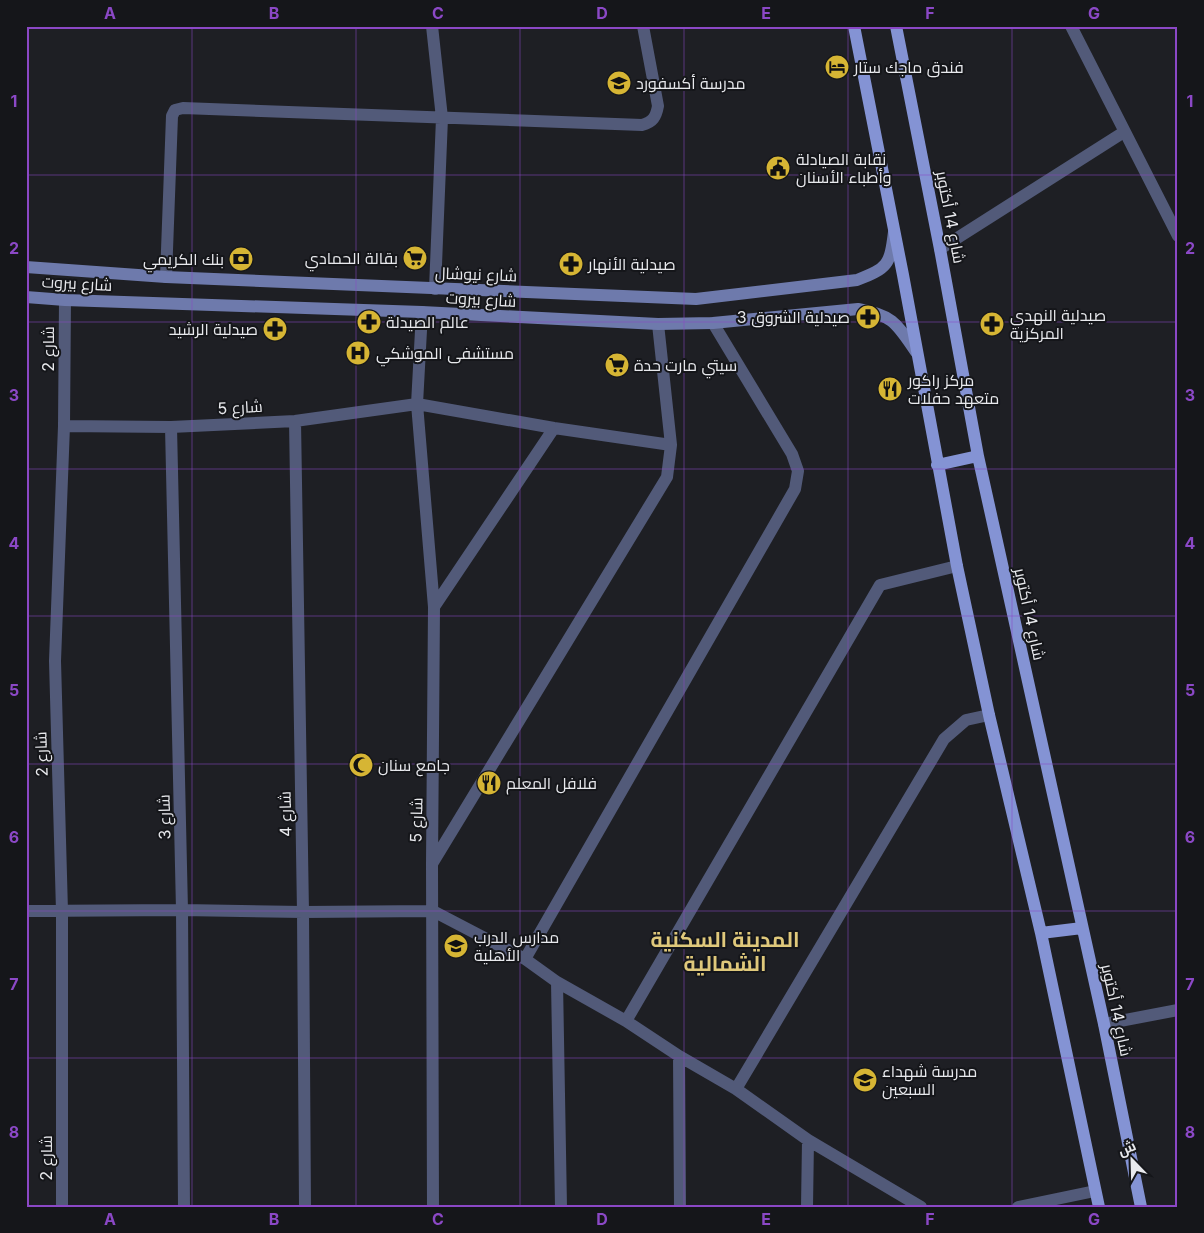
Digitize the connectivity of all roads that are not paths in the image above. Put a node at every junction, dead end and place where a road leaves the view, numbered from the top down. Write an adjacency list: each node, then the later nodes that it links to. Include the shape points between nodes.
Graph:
1 (432, 26): 6 (street)
2 (643, 26): 6 (street, via 658,106 654,120 649,123)
3 (854, 26): 8 (main road)
4 (896, 26): 10 (main road, شارع 14 أكتوبر)
5 (1071, 26): 7 (street)
6 (442, 118): 12 (street, via 175,110 172,116); 13 (street)
7 (1124, 132): 9 (street); 10 (street)
8 (894, 232): 13 (main road, شارع نيوشال, via 886,266 857,280 696,299); 19 (main road)
9 (1178, 236)
10 (940, 248): 26 (main road, شارع 14 أكتوبر)
11 (26, 267): 12 (main road, شارع نيوشال)
12 (166, 277): 13 (main road, شارع نيوشال)
13 (435, 289)
14 (26, 297): 15 (main road, شارع بيروت)
15 (65, 300): 16 (main road, شارع بيروت); 22 (street, شارع 2)
16 (422, 312): 17 (main road, شارع بيروت); 20 (street, شارع 5)
17 (658, 324): 18 (main road, شارع بيروت); 25 (street)
18 (713, 324): 19 (main road, شارع بيروت, via 864,310 889,318); 39 (street, via 792,454 798,471 795,490)
19 (916, 352): 27 (main road)
20 (417, 404): 21 (street, شارع 5); 24 (street, شارع 5); 29 (street, شارع 5)
21 (295, 421): 23 (street, شارع 5); 36 (street, شارع 4)
22 (64, 426): 23 (street, شارع 5); 33 (street, شارع 2, via 55,661)
23 (171, 427): 32 (street, شارع 3)
24 (554, 428): 25 (street, شارع 5); 29 (street)
25 (671, 445): 31 (street, via 667,477)
26 (978, 456): 27 (main road); 37 (main road, شارع 14 أكتوبر)
27 (937, 465): 28 (main road)
28 (957, 566): 30 (main road); 42 (street, via 880,585)
29 (434, 607): 31 (street, شارع 5)
30 (989, 715): 38 (main road); 45 (street, via 966,720 944,739)
31 (432, 864): 34 (street, شارع 5)
32 (182, 910): 33 (street); 36 (street); 49 (street, شارع 3)
33 (62, 911): 35 (street); 48 (street, شارع 2)
34 (433, 911): 36 (street); 39 (street); 51 (street, شارع 5)
35 (26, 912)
36 (303, 912): 50 (street, شارع 4)
37 (1082, 928): 38 (main road); 43 (main road, شارع 14 أكتوبر)
38 (1042, 933): 47 (main road)
39 (525, 959): 40 (street)
40 (557, 982): 42 (street); 52 (street)
41 (1178, 1010): 43 (street)
42 (626, 1021): 44 (street)
43 (1104, 1024): 58 (main road, شارع 14 أكتوبر)
44 (679, 1056): 45 (street); 53 (street)
45 (736, 1089): 46 (street)
46 (808, 1140): 54 (street); 55 (street)
47 (1095, 1191): 56 (street); 57 (main road)
48 (62, 1207)
49 (184, 1207)
50 (304, 1207)
51 (433, 1207)
52 (561, 1207)
53 (680, 1207)
54 (807, 1207)
55 (921, 1207)
56 (1018, 1207)
57 (1098, 1207)
58 (1141, 1207)

